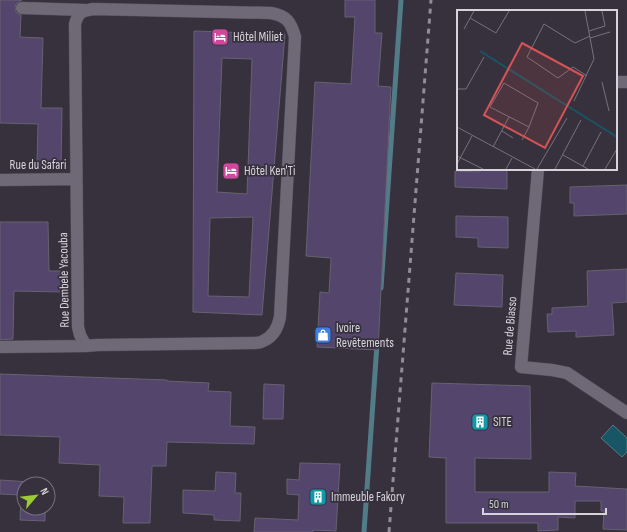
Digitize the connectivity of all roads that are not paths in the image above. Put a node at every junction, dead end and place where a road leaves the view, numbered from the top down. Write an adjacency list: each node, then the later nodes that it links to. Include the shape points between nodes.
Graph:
1 (22, 8): 2 (street)
2 (85, 10): 4 (street, Rue Dembele Yacouba, via 80,13 75,24); 6 (street, via 279,14 288,20 295,37 278,326 263,342)
3 (538, 170): 8 (street, Rue de Biasso, via 521,367 567,373)
4 (76, 179): 5 (street, Rue du Safari); 6 (street, Rue Dembele Yacouba, via 78,327)
5 (0, 180)
6 (86, 346): 7 (street)
7 (0, 347)
8 (627, 413)

